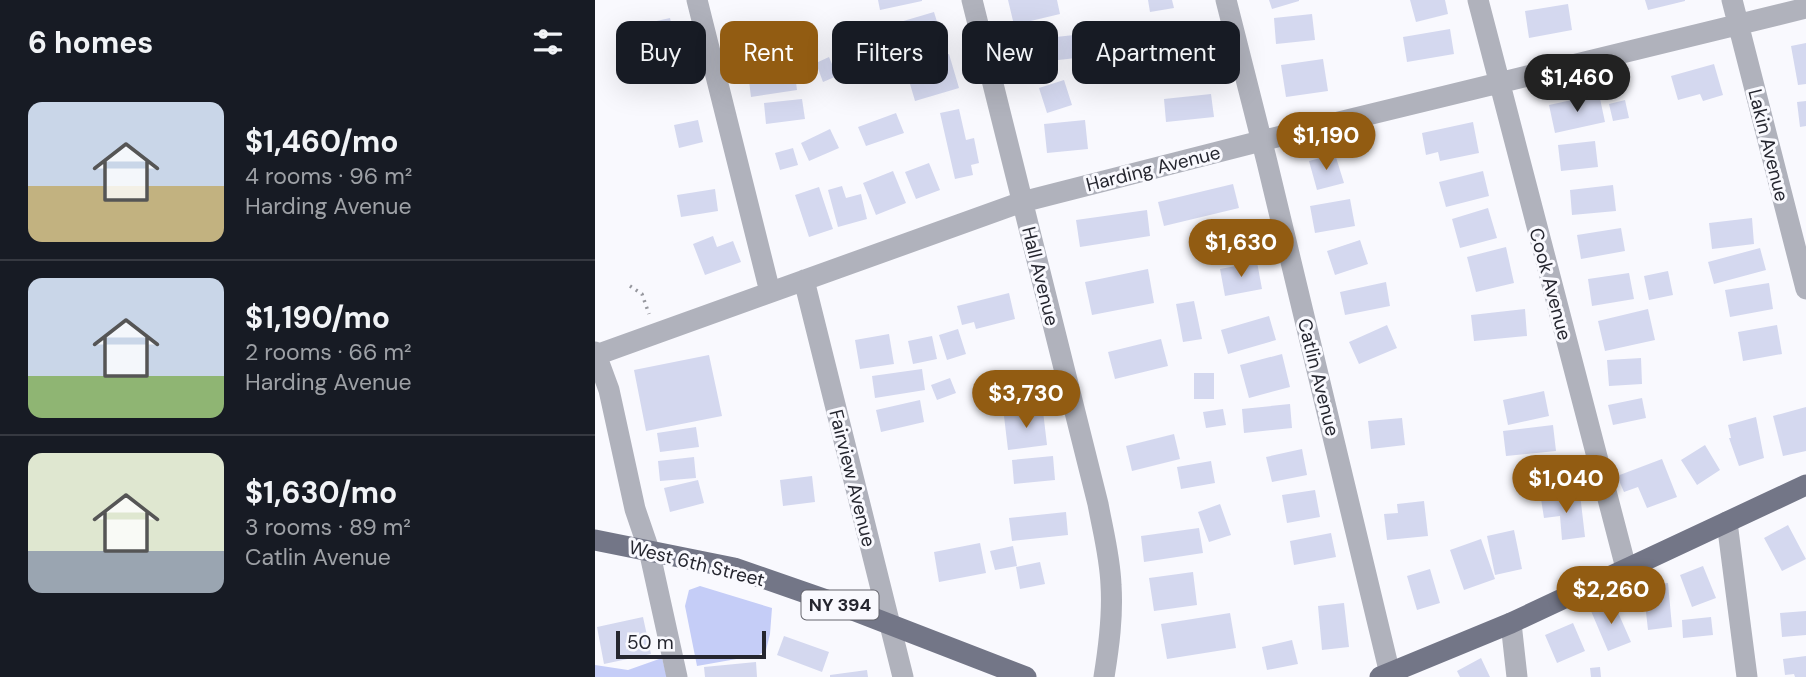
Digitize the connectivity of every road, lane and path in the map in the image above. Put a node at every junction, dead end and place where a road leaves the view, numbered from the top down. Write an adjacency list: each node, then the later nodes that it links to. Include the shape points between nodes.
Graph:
1 (697, 0): 14 (street)
2 (972, 0): 10 (street, Hall Avenue)
3 (1226, 0): 9 (street, Catlin Avenue)
4 (1478, 0): 8 (street, Cook Avenue)
5 (1732, 0): 7 (street, Lakin Avenue)
6 (1806, 8): 7 (street, Harding Avenue)
7 (1738, 25): 8 (street, Harding Avenue); 13 (street, Lakin Avenue)
8 (1500, 84): 9 (street, Harding Avenue); 21 (street, Cook Avenue)
9 (1261, 141): 10 (street, Harding Avenue); 24 (street, Catlin Avenue)
10 (1022, 202): 11 (street, Harding Avenue); 28 (street, Hall Avenue, via 1109,558 1112,610)
11 (804, 280): 14 (street, Harding Avenue); 23 (street, Fairview Avenue)
12 (630, 286): 15 (path, via 642,294)
13 (1806, 289)
14 (770, 292): 16 (street, Harding Avenue)
15 (649, 314)
16 (596, 353): 20 (street)
17 (1806, 485): 18 (main road)
18 (1727, 522): 21 (main road); 30 (street)
19 (599, 540): 20 (main road, West 6th Street / NY 394)
20 (649, 550): 23 (main road, West 6th Street / NY 394, via 734,568); 25 (street)
21 (1626, 568): 22 (main road)
22 (1511, 622): 24 (main road); 29 (street)
23 (890, 625): 26 (street, Fairview Avenue); 27 (main road, West 6th Street / NY 394)
24 (1385, 675)
25 (677, 677)
26 (902, 677)
27 (1025, 677)
28 (1104, 677)
29 (1517, 677)
30 (1747, 677)

